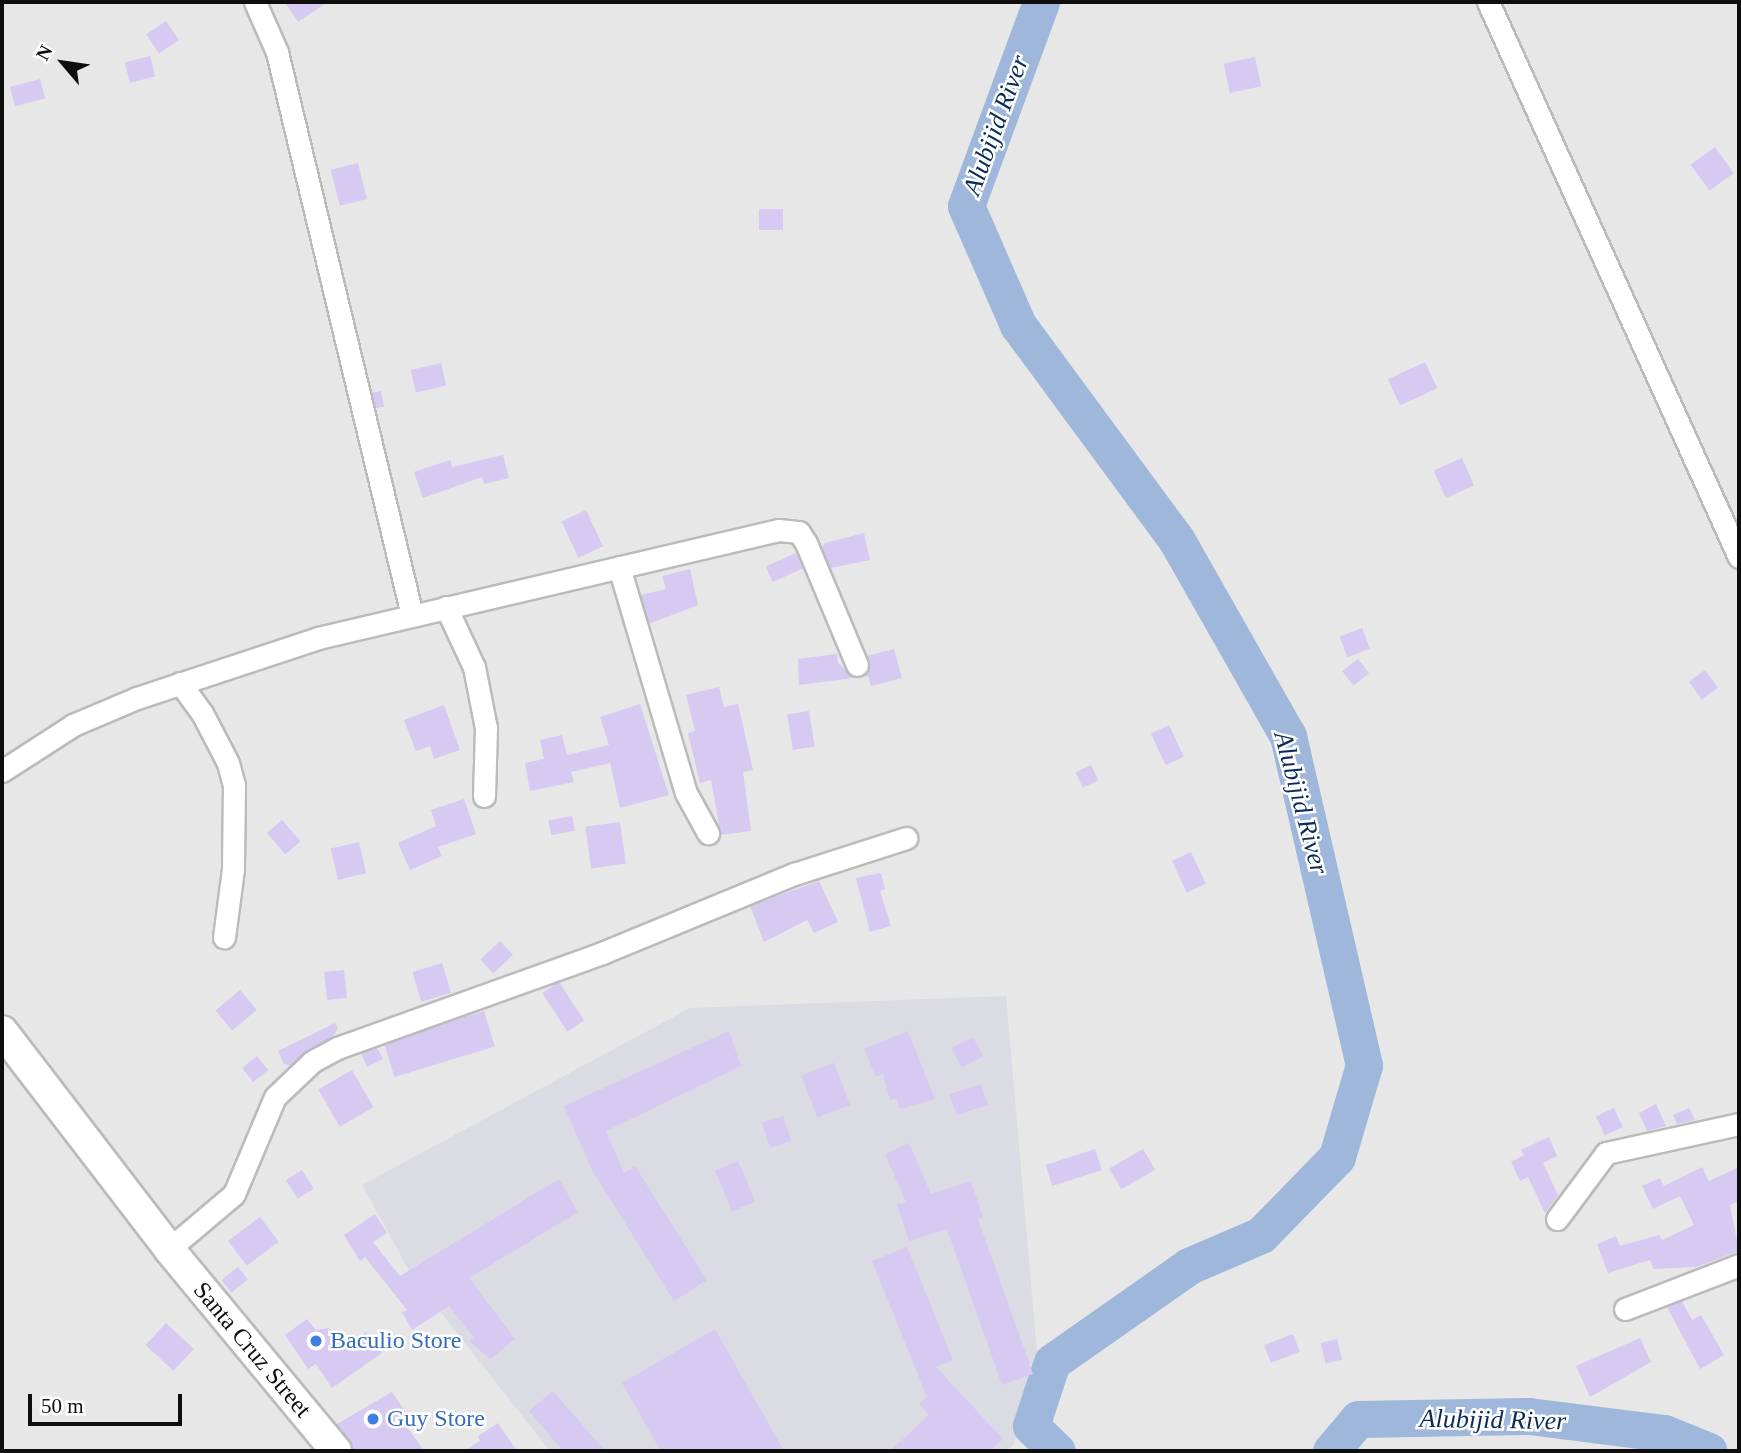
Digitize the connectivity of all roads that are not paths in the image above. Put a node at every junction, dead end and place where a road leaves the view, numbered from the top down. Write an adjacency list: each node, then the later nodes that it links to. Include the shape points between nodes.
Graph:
1 (255, 2): 6 (street, via 277,52)
2 (1488, 2): 3 (street)
3 (1739, 557)
4 (619, 567): 5 (street); 7 (street, via 792,529 806,542); 11 (street, via 686,793)
5 (446, 607): 6 (street); 10 (street, via 474,667 486,728)
6 (412, 615): 8 (street, via 318,638)
7 (856, 666)
8 (180, 683): 9 (street, via 73,725); 13 (street, via 202,713 234,785 233,869)
9 (2, 771)
10 (484, 796)
11 (708, 833)
12 (906, 838): 17 (street, via 794,874 602,953 349,1043 313,1061 275,1097 234,1194)
13 (224, 937)
14 (2, 1031): 17 (street, Santa Cruz Street)
15 (1739, 1124): 16 (street, via 1606,1153)
16 (1557, 1219)
17 (169, 1249): 20 (street, Santa Cruz Street)
18 (1739, 1265): 19 (street)
19 (1625, 1309)
20 (336, 1451)

